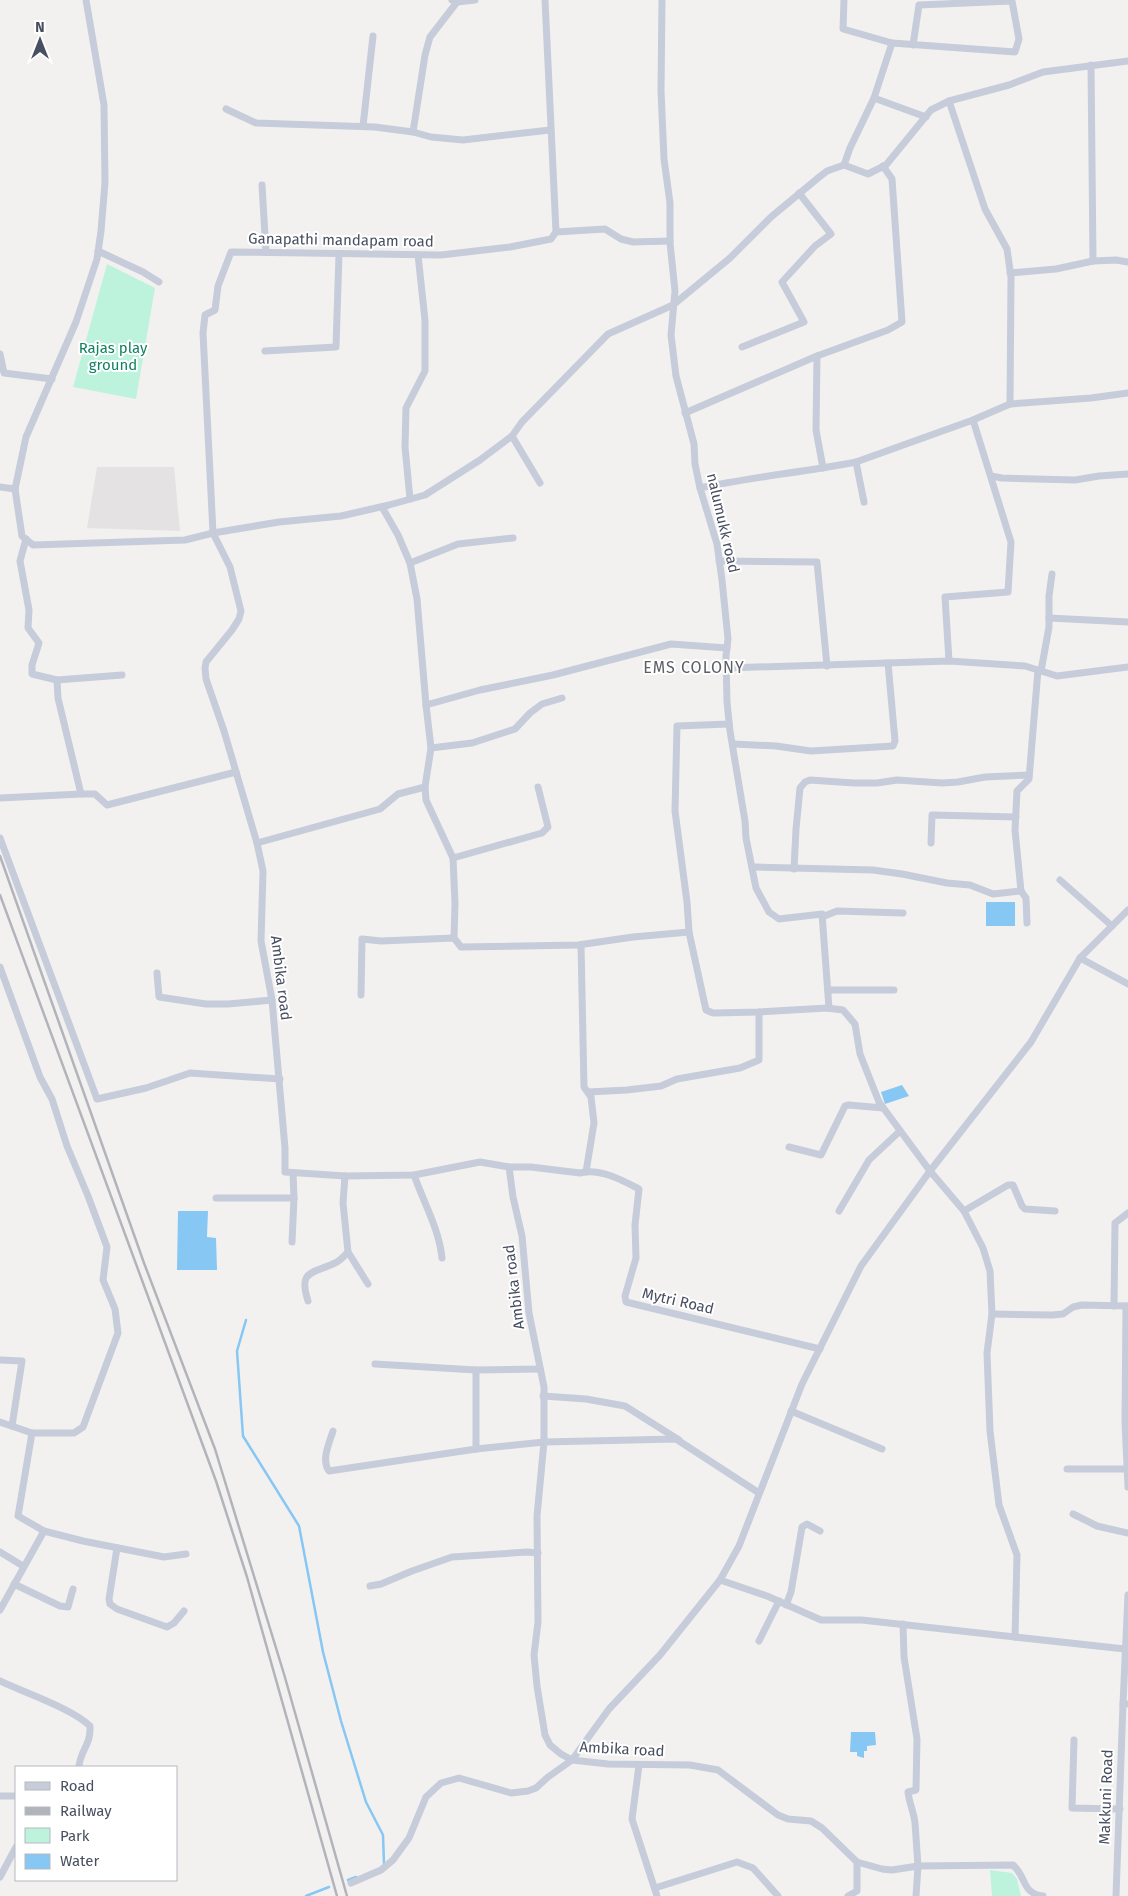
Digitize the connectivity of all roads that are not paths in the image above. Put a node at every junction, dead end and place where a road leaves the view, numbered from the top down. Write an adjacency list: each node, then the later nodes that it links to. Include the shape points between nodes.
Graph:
1 (86, 0): 25 (street, via 104,105 105,183)
2 (475, 0): 6 (street)
3 (545, 0): 17 (street)
4 (662, 0): 24 (street, nalumukk road, via 661,90)
5 (844, 0): 8 (street, via 843,29)
6 (455, 1): 18 (street, via 430,37)
7 (373, 36): 16 (street)
8 (892, 43): 9 (street); 12 (street)
9 (913, 45): 9 (street, via 1015,52 1019,40 1012,1 919,5)
10 (1128, 62): 11 (street)
11 (1092, 65): 13 (street, via 1043,72 1009,85); 29 (street)
12 (874, 98): 15 (street); 19 (street)
13 (948, 101): 15 (street, via 931,110); 31 (street, via 985,209 1007,249)
14 (226, 109): 16 (street, via 256,123)
15 (926, 117): 20 (street)
16 (363, 126): 18 (street)
17 (550, 130): 18 (street, via 463,140); 23 (street)
18 (414, 132)
19 (844, 165): 20 (street, via 868,174); 22 (street, via 827,171)
20 (883, 166): 37 (street, via 892,179 902,322)
21 (262, 185): 26 (street)
22 (799, 193): 33 (street, via 730,258); 34 (street, via 831,234 815,246 782,282 804,322)
23 (556, 232): 24 (street, via 605,229 632,242); 28 (street, Ganapathi mandapam road, via 551,239 510,247 441,256)
24 (670, 241): 33 (street, nalumukk road, via 675,291)
25 (98, 251): 32 (street); 38 (street, via 76,322)
26 (266, 252): 27 (street, Ganapathi mandapam road); 55 (street, Ganapathi mandapam road, via 231,252 218,286 215,310 205,315 203,333)
27 (339, 254): 28 (street, Ganapathi mandapam road); 35 (street, via 336,347)
28 (418, 255): 52 (street, via 425,320 425,371 406,408 405,447)
29 (1093, 261): 30 (street); 31 (street)
30 (1128, 262)
31 (1010, 272): 40 (street)
32 (159, 282)
33 (673, 305): 41 (street, nalumukk road, via 671,335); 43 (street, via 608,334)
34 (742, 347)
35 (265, 351)
36 (0, 354): 38 (street, via 4,373)
37 (817, 356): 41 (street); 45 (street, via 816,430)
38 (52, 379): 51 (street, via 26,437)
39 (1128, 393): 40 (street)
40 (1010, 404): 42 (street)
41 (685, 413): 50 (street, nalumukk road, via 694,444)
42 (973, 420): 44 (street); 47 (street)
43 (512, 436): 48 (street); 52 (street, via 425,495)
44 (856, 462): 45 (street); 53 (street)
45 (823, 468): 50 (street)
46 (1128, 474): 47 (street, via 1075,480)
47 (991, 476): 64 (street, via 1011,542 1008,592 945,597)
48 (540, 483)
49 (0, 487): 51 (street)
50 (700, 488): 58 (street, nalumukk road)
51 (16, 489): 57 (street, via 22,536)
52 (410, 499): 54 (street)
53 (864, 502)
54 (382, 507): 55 (street, via 341,516); 59 (street)
55 (213, 533): 57 (street, via 185,540 33,545); 77 (street, Ambika road, via 230,567 241,611 232,630 206,662 206,679)
56 (513, 538): 59 (street, via 458,544)
57 (26, 539): 71 (street, via 20,561 29,610 28,628 39,643 32,674)
58 (719, 561): 63 (street, nalumukk road, via 727,617); 66 (street, via 817,562)
59 (410, 563): 73 (street, via 417,599)
60 (1052, 574): 61 (street)
61 (1049, 618): 62 (street); 69 (street, via 1048,638)
62 (1128, 622)
63 (727, 648): 68 (street, nalumukk road); 73 (street, via 671,644 554,676)
64 (949, 661): 65 (street); 69 (street, via 1025,666)
65 (888, 664): 66 (street); 75 (street, via 896,741 893,746 811,751)
66 (827, 666): 68 (street)
67 (1128, 667): 69 (street, via 1057,676)
68 (726, 668): 74 (street, nalumukk road)
69 (1039, 670): 78 (street)
70 (122, 674): 71 (street)
71 (57, 680): 81 (street, via 58,698)
72 (562, 698): 76 (street, via 542,704 515,729 472,742)
73 (426, 704): 76 (street)
74 (729, 724): 75 (street, nalumukk road); 97 (street, via 677,726 675,811)
75 (732, 744): 88 (street, nalumukk road)
76 (432, 748): 80 (street)
77 (236, 772): 81 (street, via 107,805 95,794); 85 (street, Ambika road)
78 (1029, 775): 83 (street, via 1017,791); 89 (street, via 950,783 897,780 854,784 810,780 800,788)
79 (538, 787): 87 (street, via 548,828 542,833)
80 (425, 788): 85 (street, via 398,794 380,809); 87 (street, via 426,800)
81 (81, 794): 82 (street)
82 (0, 798)
83 (1016, 817): 86 (street, via 932,814); 91 (street)
84 (0, 838): 110 (street, via 97,1099 190,1074)
85 (257, 843): 107 (street, Ambika road, via 263,871 261,941)
86 (931, 843)
87 (453, 858): 98 (street)
88 (752, 867): 89 (street); 94 (street, nalumukk road, via 756,888 769,912 779,919 822,914)
89 (794, 868): 91 (street, via 874,870 970,885 993,894)
90 (1060, 880): 96 (street)
91 (1021, 891): 95 (street, via 1026,898)
92 (1128, 910): 96 (street)
93 (903, 913): 94 (street, nalumukk road, via 837,912)
94 (822, 917): 104 (street)
95 (1027, 923)
96 (1112, 926): 100 (street)
97 (689, 932): 99 (street); 109 (street, via 706,1010 713,1013)
98 (454, 938): 99 (street, via 461,946); 106 (street, via 362,939)
99 (582, 945): 111 (street, via 584,1087)
100 (1080, 958): 103 (street); 116 (street, via 1031,1042)
101 (0, 967): 145 (street, via 107,1247 103,1280 116,1309 118,1333 83,1427 74,1433)
102 (157, 973): 107 (street, via 159,997 206,1004)
103 (1128, 984)
104 (828, 990): 105 (street); 108 (street)
105 (894, 990)
106 (361, 995)
107 (272, 1000): 110 (street, Ambika road)
108 (830, 1008): 109 (street); 112 (street, via 843,1010 855,1024 860,1054)
109 (759, 1012): 111 (street, via 759,1060 740,1068 676,1079 660,1086)
110 (280, 1079): 118 (street, Ambika road, via 286,1172)
111 (588, 1092): 117 (street, via 594,1123)
112 (883, 1108): 113 (street); 114 (street, via 845,1106 821,1155)
113 (900, 1131): 116 (street); 123 (street, via 869,1160)
114 (789, 1147)
115 (510, 1168): 117 (street, Mytri Road); 119 (street, via 480,1162); 138 (street, Ambika road, via 522,1236 529,1313)
116 (930, 1171): 124 (street); 135 (street, via 861,1266)
117 (586, 1172): 135 (street, Mytri Road, via 617,1178 639,1189 636,1258 626,1302)
118 (293, 1173): 120 (street); 122 (street)
119 (414, 1175): 120 (street); 129 (street, via 438,1235)
120 (345, 1176): 128 (street, via 343,1203)
121 (216, 1198): 122 (street)
122 (294, 1198): 127 (street)
123 (839, 1211)
124 (964, 1211): 125 (street, via 1008,1185 1013,1185 1025,1209); 134 (street, via 983,1248 990,1271)
125 (1055, 1211)
126 (1128, 1213): 132 (street, via 1116,1223)
127 (292, 1242)
128 (348, 1252): 130 (street); 131 (street, via 305,1280)
129 (442, 1258)
130 (368, 1284)
131 (308, 1302)
132 (1114, 1306): 133 (street); 134 (street, via 1076,1306 1063,1314 1052,1315)
133 (1127, 1306): 150 (street)
134 (992, 1314): 171 (street, via 987,1353 990,1431 999,1505 1017,1555)
135 (820, 1349): 141 (street)
136 (0, 1360): 143 (street, via 22,1361)
137 (375, 1364): 139 (street)
138 (540, 1369): 139 (street); 140 (street, Ambika road)
139 (476, 1370): 148 (street)
140 (543, 1396): 146 (street, Ambika road); 152 (street, via 625,1406)
141 (791, 1411): 147 (street); 152 (street)
142 (0, 1422): 143 (street)
143 (12, 1426): 145 (street)
144 (333, 1431): 148 (street, via 325,1456 329,1471)
145 (32, 1433): 154 (street, via 18,1516)
146 (544, 1442): 148 (street); 152 (street, via 676,1440); 159 (street, Ambika road, via 536,1516)
147 (882, 1449)
148 (476, 1450)
149 (1067, 1469): 150 (street)
150 (1127, 1469): 151 (street)
151 (1128, 1486)
152 (759, 1492): 162 (street, via 739,1546)
153 (1074, 1514): 156 (street, via 1097,1526)
154 (44, 1531): 157 (street); 161 (street)
155 (820, 1531): 167 (street, via 806,1524 802,1527 791,1592)
156 (1128, 1533)
157 (117, 1548): 160 (street, via 164,1557); 169 (street, via 110,1604 167,1628)
158 (0, 1552): 161 (street)
159 (538, 1553): 164 (street, via 452,1558); 177 (street, Ambika road, via 536,1686 545,1735 550,1745)
160 (186, 1554)
161 (23, 1566): 163 (street)
162 (720, 1580): 167 (street); 177 (street, via 660,1655 609,1710)
163 (14, 1584): 165 (street, via 68,1607); 168 (street)
164 (370, 1586)
165 (73, 1590)
166 (1128, 1595): 173 (street, Makkuni Road)
167 (782, 1603): 170 (street, via 821,1620); 172 (street)
168 (0, 1610)
169 (184, 1611)
170 (903, 1624): 171 (street); 185 (street, via 904,1657 917,1739 916,1790 908,1792 915,1816)
171 (1015, 1637): 173 (street)
172 (759, 1641)
173 (1125, 1649): 175 (street, Makkuni Road)
174 (0, 1681): 179 (street, via 66,1711 90,1726 89,1742 80,1756)
175 (1125, 1704): 182 (street, Makkuni Road)
176 (1074, 1740): 182 (street, via 1072,1808)
177 (572, 1760): 178 (street, Ambika road); 187 (street, via 536,1788 519,1793 460,1778 441,1783 426,1797 410,1838 393,1860 381,1870)
178 (639, 1765): 184 (street, Ambika road, via 690,1765 718,1770 778,1815 811,1821 822,1828); 188 (street, via 632,1819)
179 (79, 1766)
180 (0, 1796): 181 (street)
181 (15, 1796)
182 (1120, 1809): 194 (street, Makkuni Road)
183 (15, 1849): 186 (street)
184 (857, 1862): 185 (street, Ambika road, via 882,1870); 191 (street, via 856,1891)
185 (918, 1866): 192 (street); 193 (street, Ambika road, via 1013,1865 1020,1870 1027,1890)
186 (0, 1876)
187 (351, 1884)
188 (655, 1888): 189 (street); 190 (street, via 737,1862 752,1868)
189 (657, 1896)
190 (778, 1896)
191 (848, 1896)
192 (916, 1896)
193 (1043, 1896)
194 (1116, 1896)

